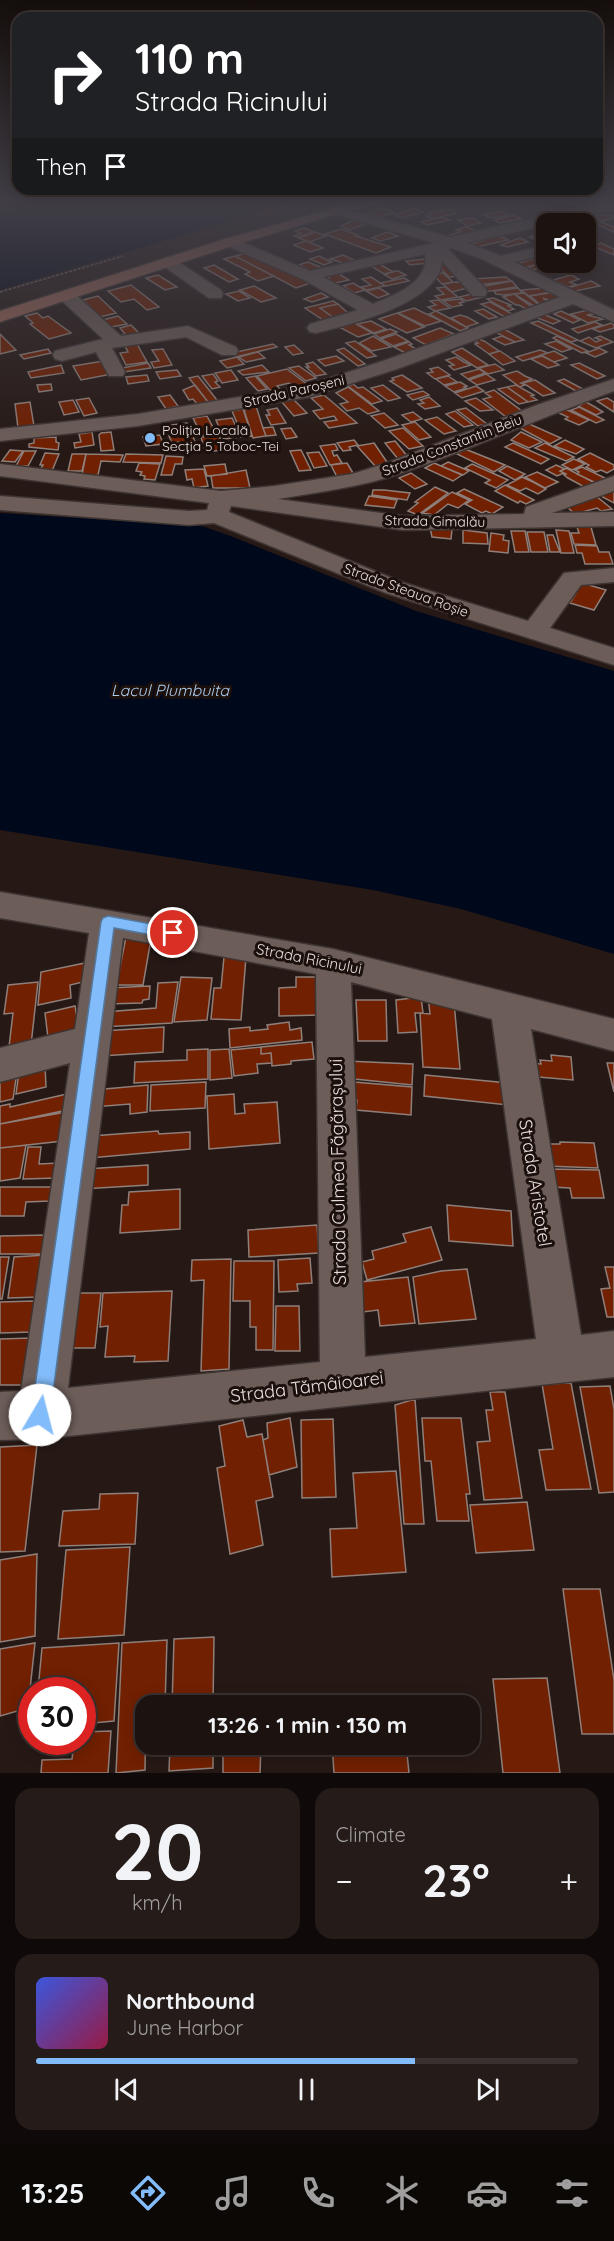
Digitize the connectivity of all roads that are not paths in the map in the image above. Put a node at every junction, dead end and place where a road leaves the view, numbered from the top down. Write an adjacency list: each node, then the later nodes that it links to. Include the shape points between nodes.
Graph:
1 (109, 282): 10 (main road)
2 (197, 282): 8 (street)
3 (319, 282): 12 (street)
4 (425, 282): 12 (street)
5 (471, 282): 7 (street)
6 (544, 282): 11 (street)
7 (479, 292)
8 (215, 294)
9 (603, 294): 11 (street, Strada Paroșeni)
10 (67, 296): 13 (main road); 16 (street)
11 (578, 298): 14 (street); 21 (street, Strada Paroșeni, via 308,391 138,420)
12 (371, 310): 15 (street)
13 (0, 317)
14 (614, 317)
15 (316, 328)
16 (109, 343): 17 (street, via 188,331); 18 (street); 19 (street)
17 (229, 351)
18 (62, 355)
19 (116, 372)
20 (614, 385): 24 (street, Strada Constantin Beiu, via 392,469)
21 (0, 435)
22 (0, 471): 26 (street)
23 (614, 483): 28 (street)
24 (293, 500): 26 (street, Strada Gimalău); 28 (street, Strada Gimalău, via 403,523)
25 (0, 503): 26 (street, via 189,518)
26 (220, 507): 30 (street, Strada Steaua Roșie, via 395,588)
27 (614, 519): 28 (street, Strada Gimalău)
28 (507, 522)
29 (614, 575): 30 (street, via 573,578)
30 (533, 633): 31 (street, Strada Steaua Roșie)
31 (614, 657)
32 (0, 905): 33 (street, Strada Ricinului)
33 (108, 922): 34 (street, Strada Ricinului); 37 (street)
34 (333, 963): 35 (street, Strada Ricinului); 41 (street, Strada Culmea Făgărașului)
35 (509, 1008): 36 (street, Strada Ricinului); 40 (street, Strada Aristotel)
36 (614, 1035)
37 (93, 1041): 38 (street); 42 (street)
38 (0, 1065)
39 (614, 1354): 40 (street, Strada Tămâioarei)
40 (562, 1359): 41 (street, Strada Tămâioarei)
41 (343, 1382): 42 (street, Strada Tămâioarei)
42 (20, 1416)

